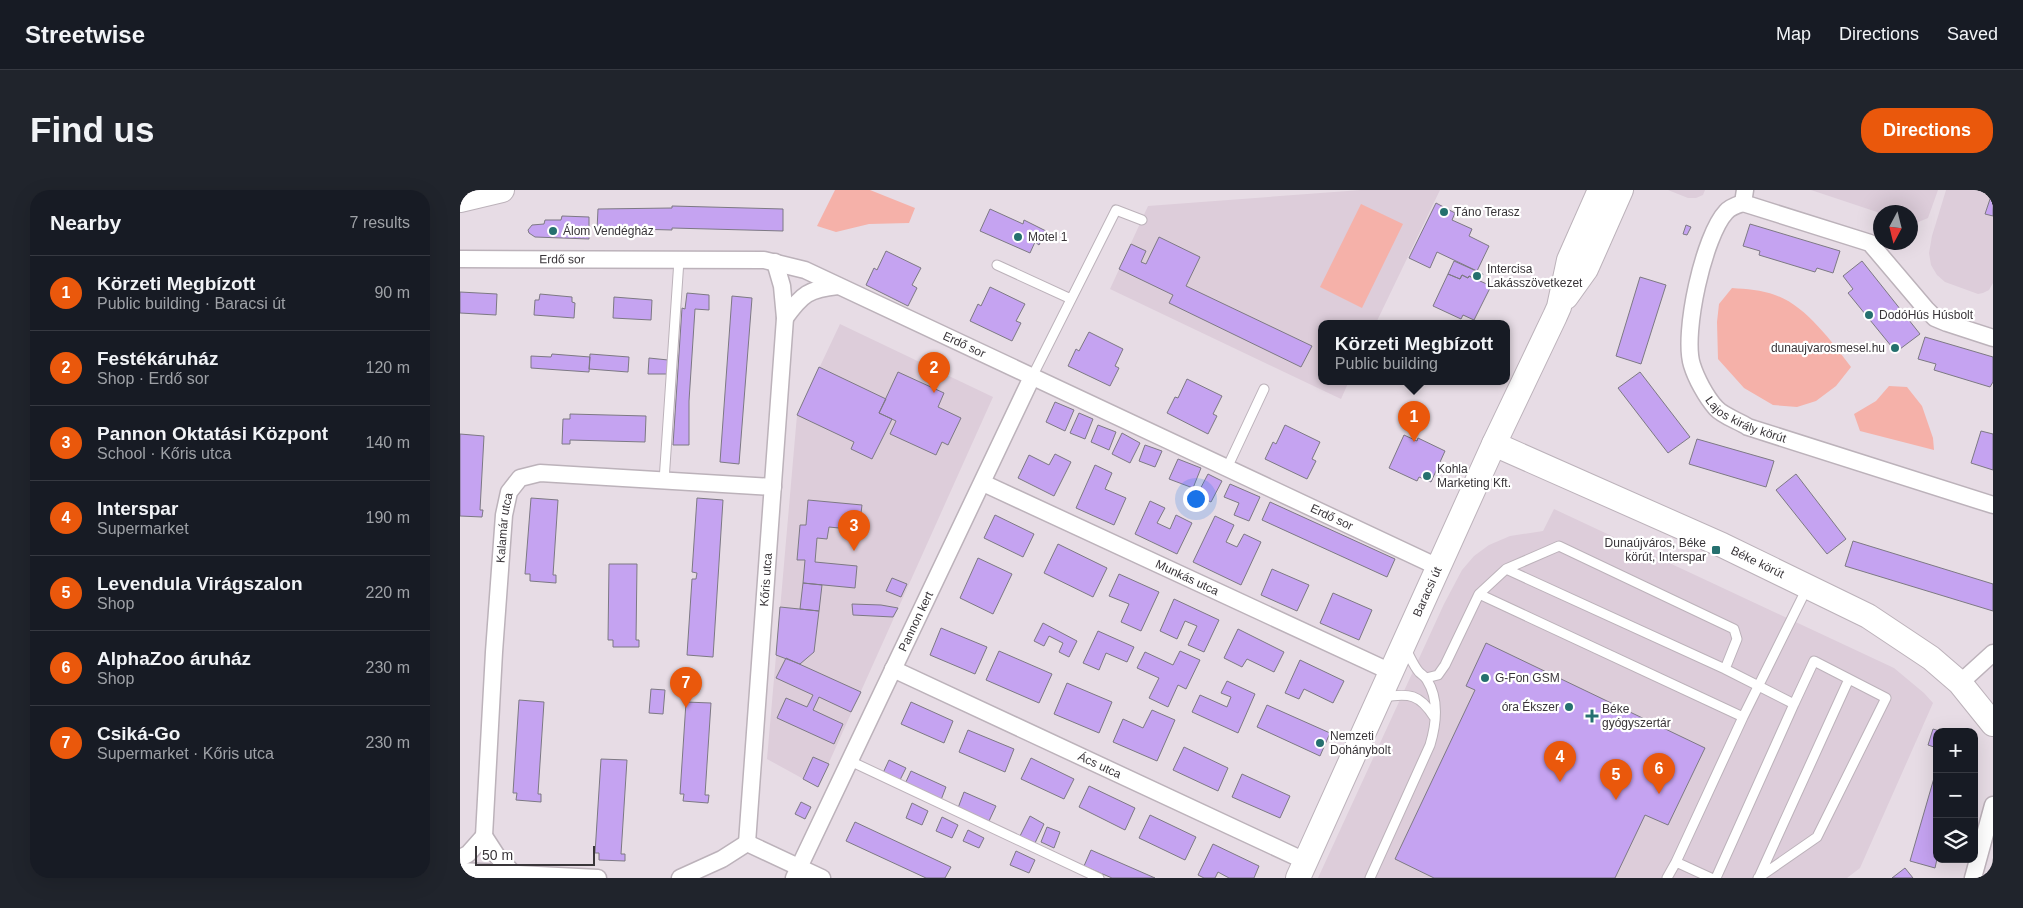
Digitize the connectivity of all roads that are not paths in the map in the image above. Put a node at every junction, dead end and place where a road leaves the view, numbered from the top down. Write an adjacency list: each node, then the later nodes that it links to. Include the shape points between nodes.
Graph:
1 (502, 190): 5 (street)
2 (1600, 190): 13 (street, Baracsi út, via 1569,260)
3 (1621, 190): 13 (street, Baracsi út, via 1586,269)
4 (1744, 196): 15 (street, Lajos király körút, via 1870,242 1935,318); 23 (street, Lajos király körút, via 1726,211 1710,240 1691,322 1691,363 1716,408 1748,427)
5 (460, 200)
6 (1142, 220): 12 (lane, via 1116,210)
7 (460, 259): 8 (street, Erdő sor)
8 (679, 260): 9 (street, Erdő sor); 20 (lane)
9 (776, 262): 11 (street, Erdő sor, via 804,270); 14 (street, Kőris utca)
10 (997, 265): 12 (lane)
11 (838, 286): 14 (street, via 815,288 797,301); 16 (street, Erdő sor)
12 (1071, 300): 16 (lane)
13 (1559, 306): 18 (street, Baracsi út)
14 (785, 318): 22 (street, Kőris utca)
15 (1993, 338)
16 (1032, 377): 19 (street, Erdő sor); 21 (street, Pannon kert)
17 (1264, 389): 19 (lane)
18 (1494, 444): 24 (street, Baracsi út); 26 (street, Béke körút)
19 (1227, 468): 24 (street, Erdő sor)
20 (664, 481): 22 (street, Kalamár utca); 44 (street, Kalamár utca, via 540,472 520,478 509,492 504,514)
21 (983, 483): 30 (street, Pannon kert); 32 (street, Munkás utca)
22 (773, 487): 45 (street, Kőris utca)
23 (1992, 505)
24 (1438, 567): 28 (street, Baracsi út)
25 (1506, 569): 27 (lane); 31 (lane); 31 (lane, via 1559,546 1734,629 1737,639)
26 (1808, 586): 35 (street, Béke körút, via 1868,616 1931,658); 36 (lane)
27 (1479, 594): 33 (lane, via 1445,665 1438,674); 39 (lane)
28 (1404, 645): 32 (street, Baracsi út); 33 (lane)
29 (1993, 653): 35 (street)
30 (893, 669): 42 (street, Pannon kert); 48 (street, Ács utca)
31 (1725, 670): 36 (lane)
32 (1391, 672): 37 (street, Baracsi út)
33 (1426, 678): 40 (lane, via 1434,699)
34 (1849, 679): 38 (lane, via 1814,661); 60 (lane); 60 (lane, via 1886,698 1817,837)
35 (1960, 683): 41 (street, Béke körút)
36 (1758, 687): 38 (lane); 39 (lane)
37 (1380, 697): 40 (lane, via 1405,695 1420,699); 48 (street, Baracsi út)
38 (1794, 704): 59 (lane)
39 (1743, 717): 47 (lane)
40 (1435, 719): 56 (lane, via 1430,745)
41 (1993, 724)
42 (850, 761): 50 (street, Pannon kert); 55 (lane)
43 (1993, 804): 61 (street)
44 (484, 836): 46 (street); 51 (street)
45 (746, 843): 50 (street); 53 (street, via 722,859)
46 (460, 858)
47 (1676, 862): 57 (lane); 58 (lane)
48 (1302, 869)
49 (460, 871): 51 (street)
50 (796, 873): 54 (street)
51 (513, 876): 52 (street)
52 (598, 878)
53 (680, 878)
54 (822, 878)
55 (1099, 878)
56 (1370, 878)
57 (1667, 878)
58 (1711, 878)
59 (1716, 878)
60 (1759, 878)
61 (1973, 878)

